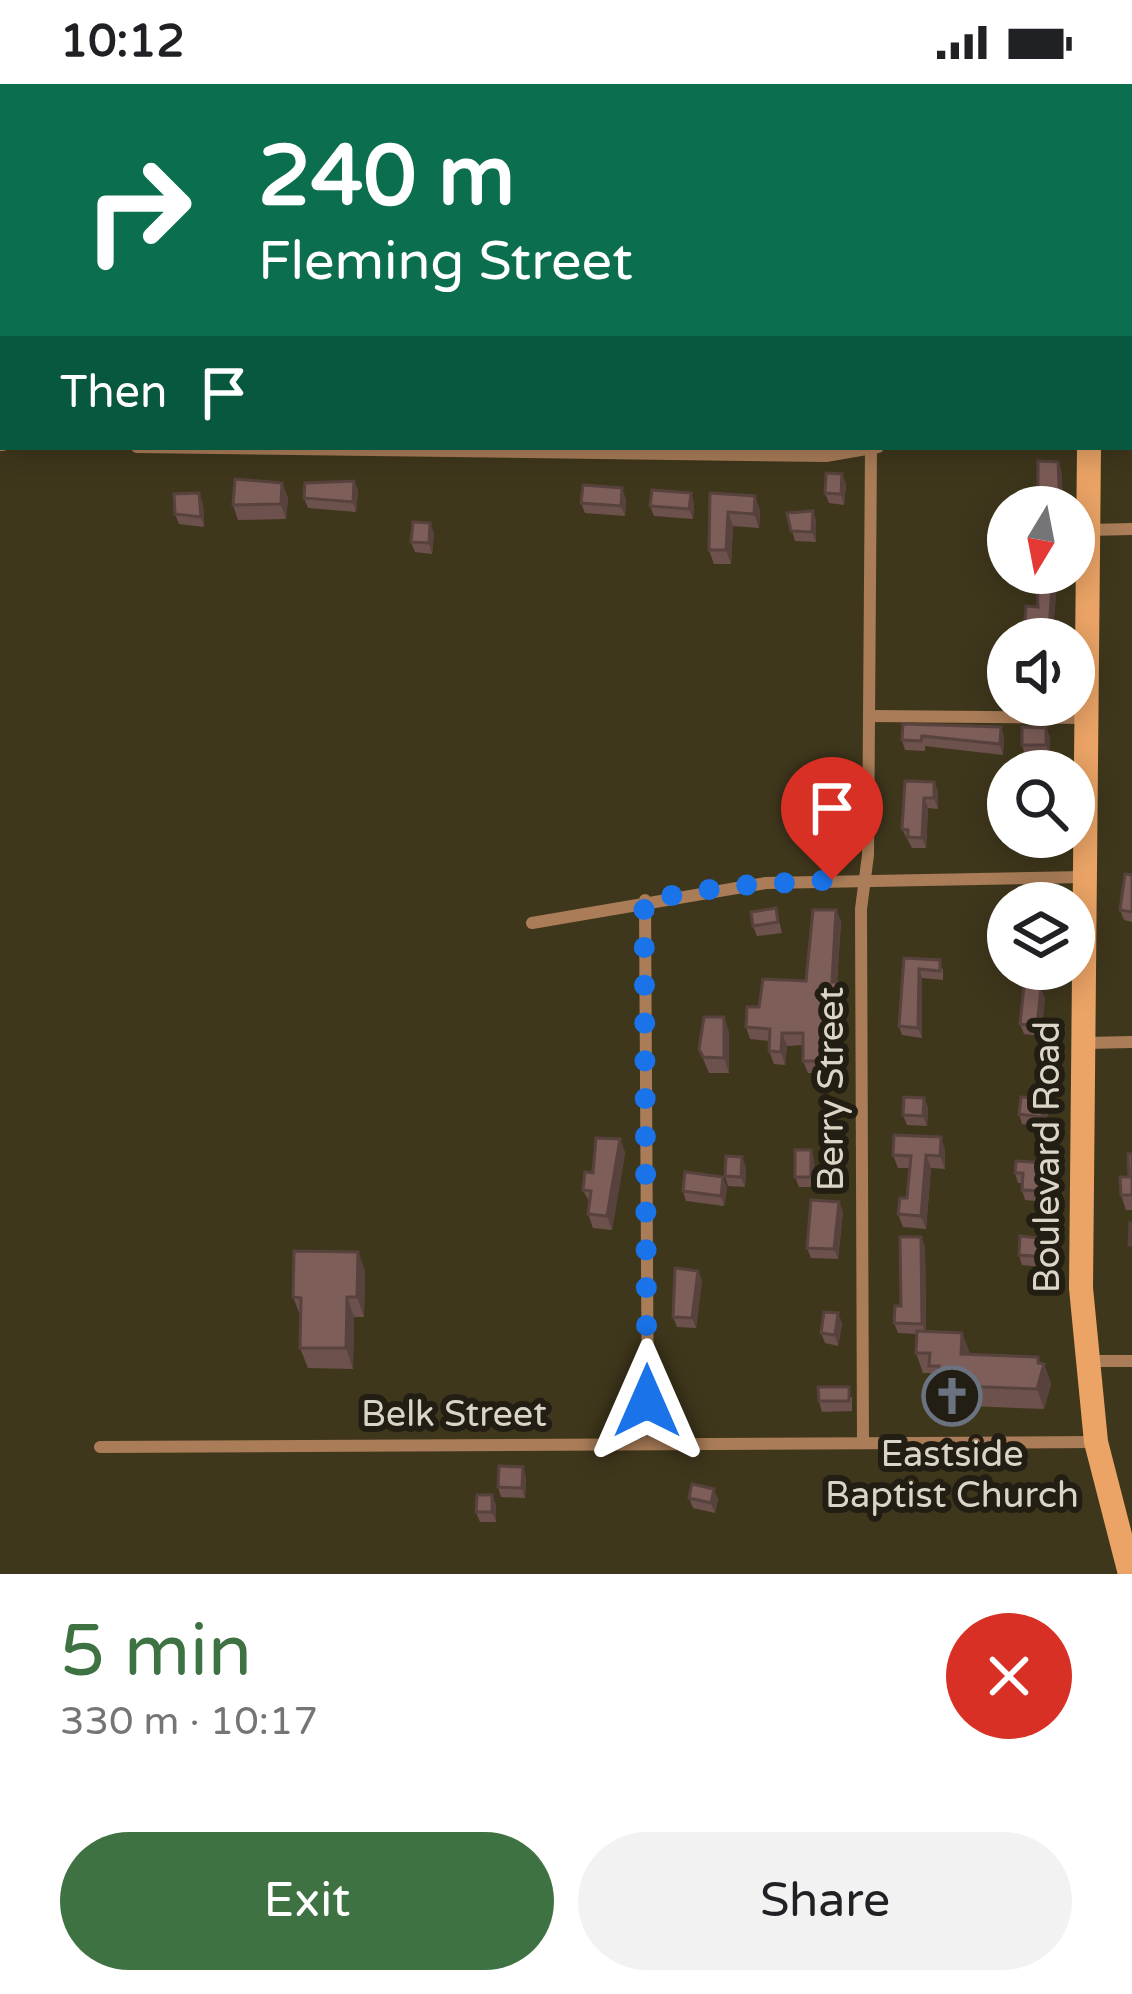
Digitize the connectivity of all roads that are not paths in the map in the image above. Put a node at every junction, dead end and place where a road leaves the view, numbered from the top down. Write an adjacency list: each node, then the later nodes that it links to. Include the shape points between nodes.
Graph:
1 (351, 450): 2 (street)
2 (850, 450)
3 (874, 450): 8 (street, Berry Street)
4 (1089, 450): 5 (street, Boulevard Road)
5 (1089, 486)
6 (1132, 529): 7 (street)
7 (1095, 530)
8 (869, 716): 9 (street); 12 (street, Berry Street)
9 (987, 717)
10 (1086, 726): 11 (street, Boulevard Road)
11 (1085, 877): 12 (street); 15 (street, Boulevard Road)
12 (865, 880): 13 (street, via 731,886); 21 (street, Berry Street)
13 (644, 900): 14 (street); 20 (street)
14 (532, 922)
15 (1084, 1042): 16 (street); 17 (street, Boulevard Road)
16 (1132, 1042)
17 (1085, 1360): 18 (street); 19 (street, Boulevard Road)
18 (1132, 1361)
19 (1096, 1442): 21 (street, Belk Street); 23 (street, Boulevard Road)
20 (647, 1443): 21 (street, Belk Street); 22 (street, Belk Street)
21 (863, 1443)
22 (100, 1447)
23 (1130, 1574)

